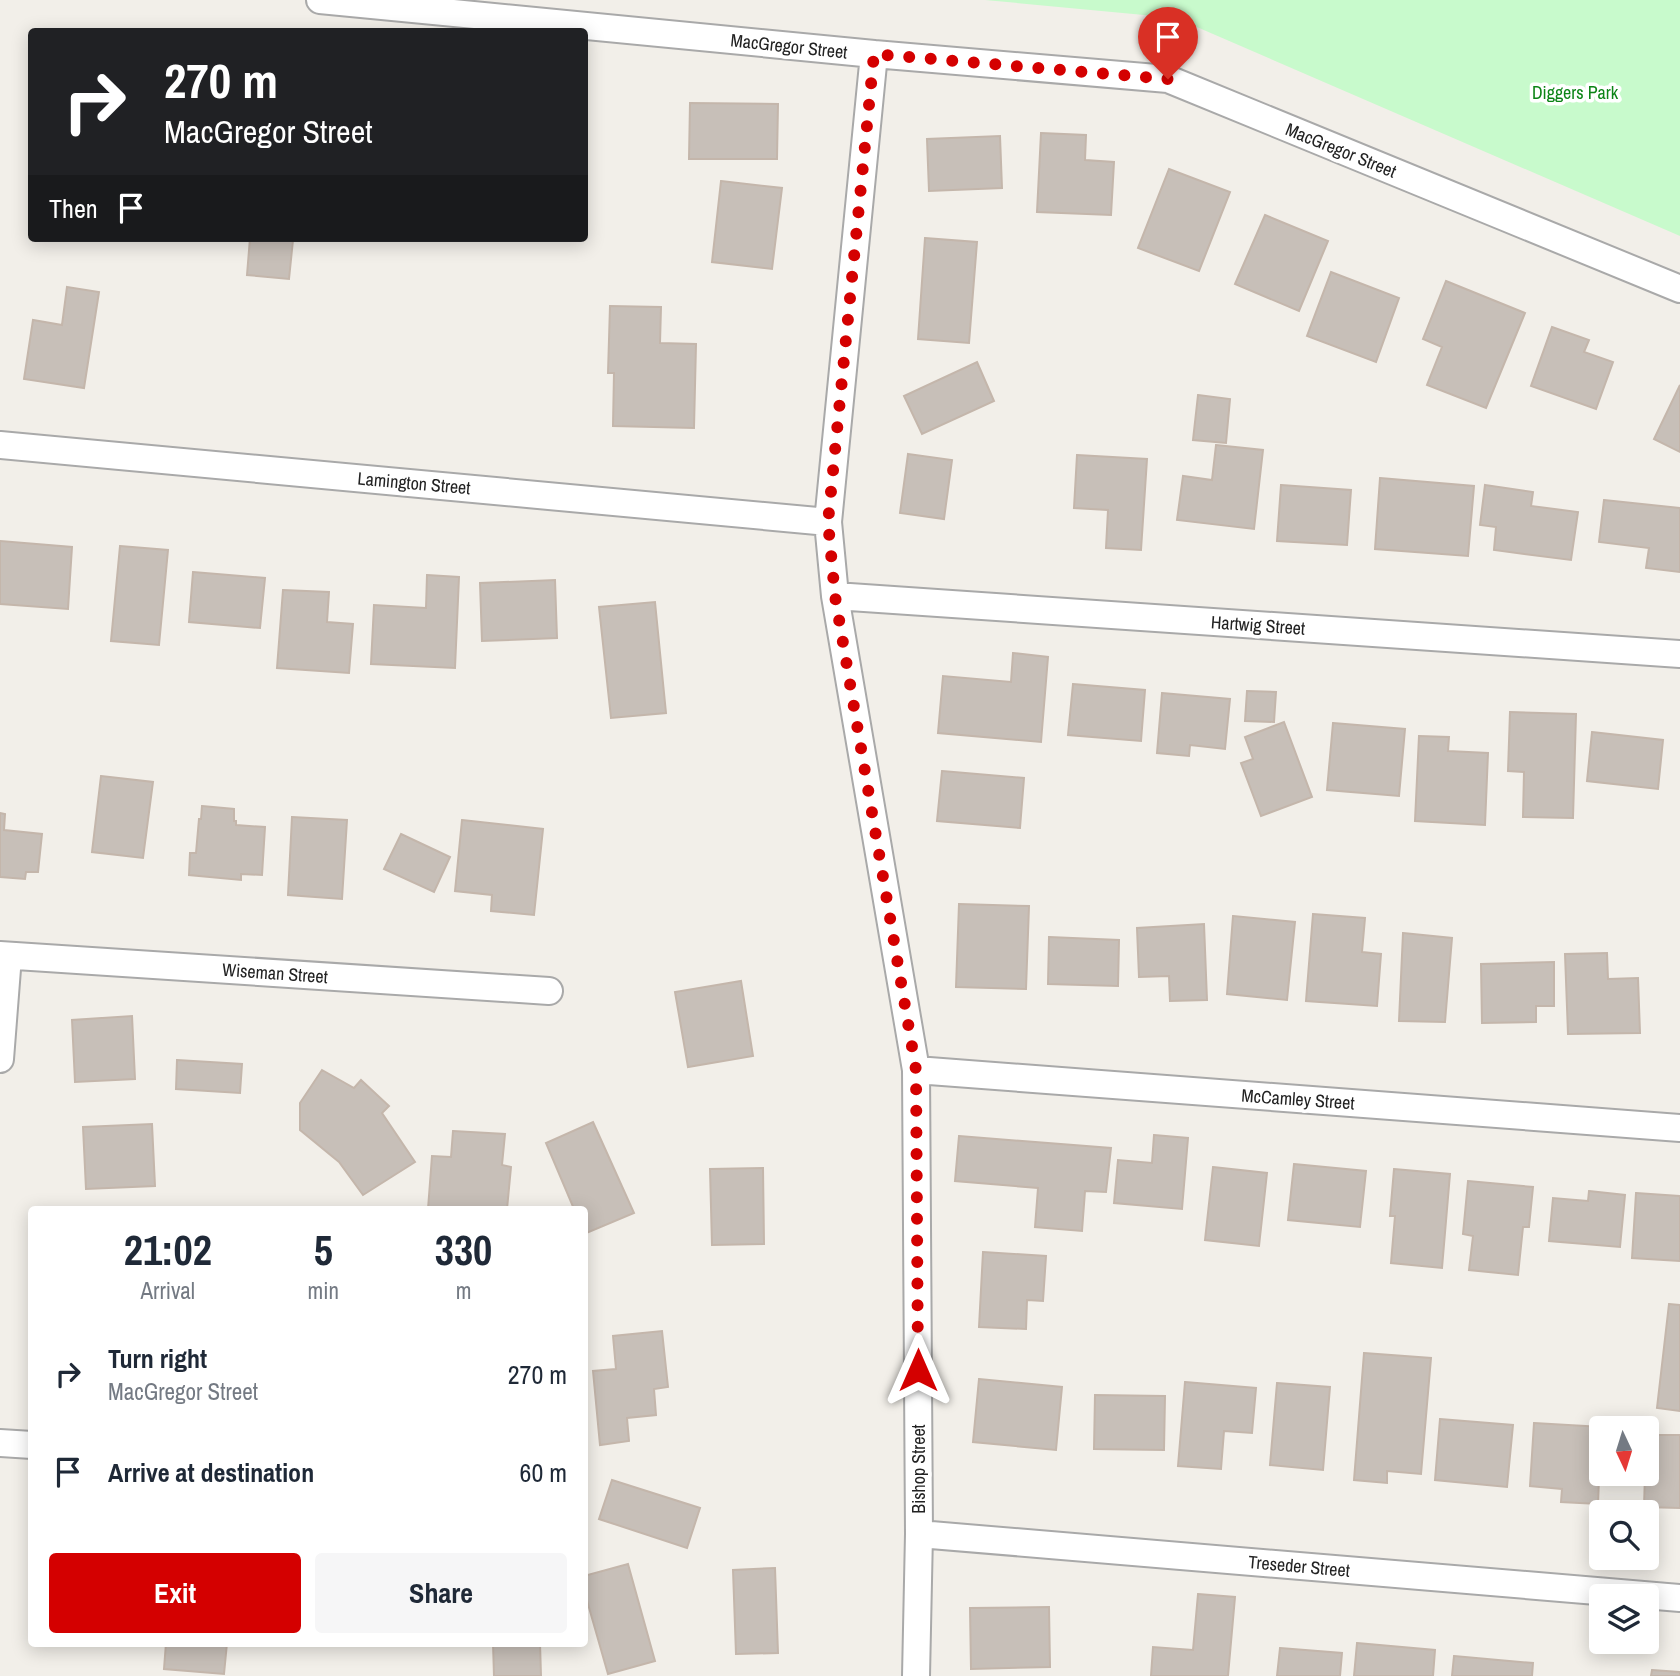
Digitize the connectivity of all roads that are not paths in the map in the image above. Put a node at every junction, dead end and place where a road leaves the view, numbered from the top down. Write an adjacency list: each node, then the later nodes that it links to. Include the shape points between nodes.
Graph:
1 (320, 0): 2 (street, MacGregor Street)
2 (874, 54): 3 (street, MacGregor Street, via 1168,79); 5 (street, Bishop Street)
3 (1680, 289)
4 (0, 445): 5 (street, Lamington Street)
5 (828, 522): 6 (street, Bishop Street)
6 (835, 596): 7 (street, Hartwig Street); 11 (street, Bishop Street)
7 (1680, 654)
8 (4, 956): 9 (street, Wiseman Street); 10 (street)
9 (549, 991)
10 (0, 1059)
11 (916, 1070): 12 (street, McCamley Street); 15 (street, Bishop Street)
12 (1680, 1128)
13 (0, 1443): 14 (street)
14 (28, 1445)
15 (919, 1534): 16 (street, Treseder Street); 17 (street, Bishop Street)
16 (1680, 1598)
17 (916, 1676)

